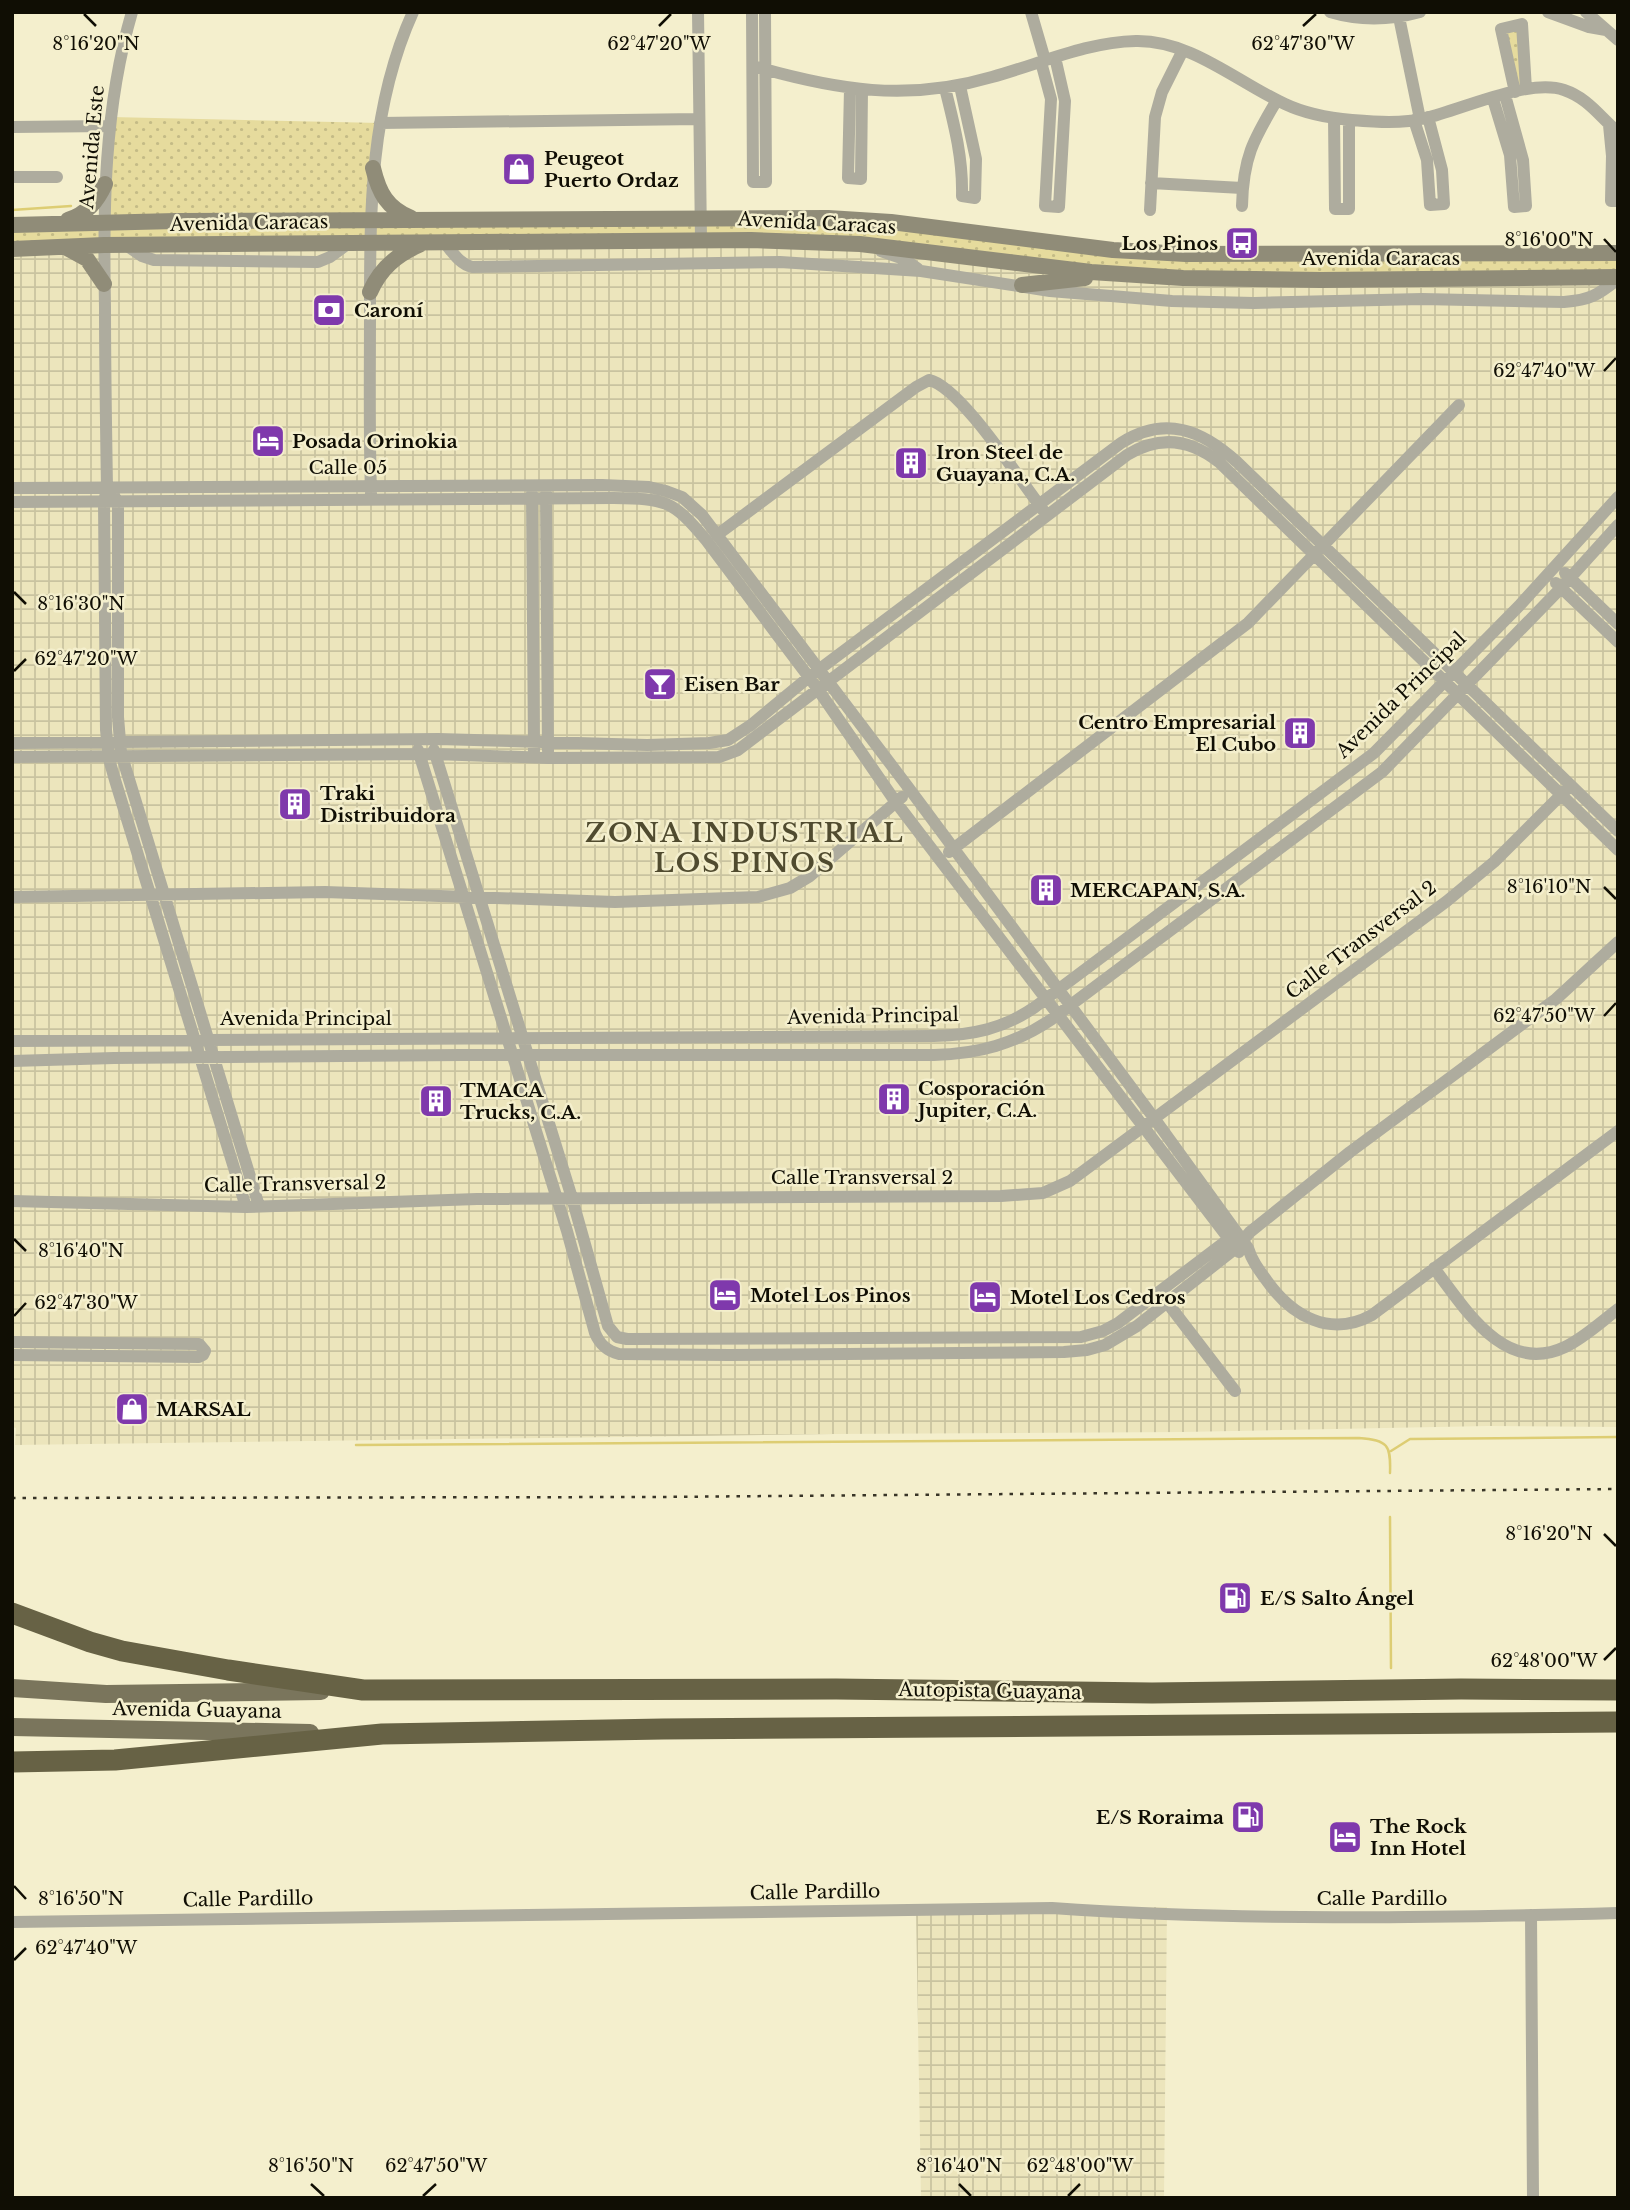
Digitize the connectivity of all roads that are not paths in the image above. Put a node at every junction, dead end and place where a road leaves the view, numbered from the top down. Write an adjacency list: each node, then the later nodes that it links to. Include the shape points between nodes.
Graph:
1 (132, 12): 27 (street, Avenida Este)
2 (413, 12): 26 (street, via 393,63)
3 (698, 12): 23 (street)
4 (752, 12): 16 (street)
5 (765, 12): 16 (street)
6 (1031, 12): 15 (street)
7 (1330, 12): 11 (street, via 1360,18)
8 (1420, 12): 11 (street)
9 (1549, 12): 12 (street)
10 (1586, 12): 12 (street)
11 (1399, 17): 24 (street)
12 (1606, 30): 13 (street)
13 (1618, 40)
14 (1183, 50): 15 (street, via 1156,43 1114,42); 21 (street); 33 (street, via 1158,104)
15 (1047, 60): 15 (street, via 1051,99 1045,206 1059,207 1065,101); 17 (street)
16 (759, 68): 16 (street, via 766,182 753,182); 19 (street)
17 (960, 86): 18 (street); 18 (street, via 976,159 975,198 962,197 960,146)
18 (945, 88): 19 (street)
19 (856, 89): 19 (street, via 848,178 861,178)
20 (1510, 94): 20 (street, via 1514,206 1526,206 1523,160); 24 (street); 29 (street, via 1563,90 1586,102)
21 (1277, 100): 22 (street); 35 (street, via 1249,150)
22 (1334, 118): 25 (street); 25 (street, via 1335,209 1349,209)
23 (699, 119): 26 (street); 39 (street)
24 (1421, 119): 24 (street, via 1442,170 1444,204 1430,205); 25 (street)
25 (1349, 120)
26 (380, 123): 30 (street)
27 (110, 126): 28 (street); 34 (street, Avenida Este)
28 (12, 127)
29 (1613, 129): 36 (street, via 1611,201)
30 (373, 168): 40 (street, via 383,197 398,213); 41 (street)
31 (12, 177): 32 (street)
32 (57, 177)
33 (1151, 183): 35 (street); 38 (street)
34 (105, 184): 42 (street, Avenida Este); 43 (street, via 83,214)
35 (1242, 188): 37 (street)
36 (1618, 201)
37 (1242, 206)
38 (1150, 210)
39 (700, 217): 40 (street, Avenida Caracas); 45 (street); 52 (street, Avenida Caracas, via 881,221 1186,254)
40 (413, 219): 41 (street, Avenida Caracas)
41 (370, 220): 42 (street, Avenida Caracas); 47 (street)
42 (104, 222): 43 (street, Avenida Caracas); 49 (street, Avenida Este)
43 (60, 223): 44 (street, Avenida Caracas)
44 (12, 225)
45 (701, 240): 46 (street, Avenida Caracas); 48 (street, Avenida Caracas)
46 (435, 242): 47 (street, Avenida Caracas); 53 (street, via 472,267 780,262); 58 (street, via 404,251 376,278)
47 (370, 243): 49 (street, Avenida Caracas); 58 (street)
48 (860, 244): 53 (street); 54 (street, Avenida Caracas)
49 (104, 245): 50 (street, Avenida Caracas); 56 (street, Avenida Este)
50 (61, 246): 51 (street, Avenida Caracas); 56 (street, via 87,259)
51 (12, 249)
52 (1618, 253)
53 (921, 271): 57 (street)
54 (1132, 274): 55 (street, Avenida Caracas, via 1219,279); 57 (street)
55 (1618, 278): 57 (street, via 1593,297 1564,302 1172,301)
56 (104, 284): 62 (street, Avenida Este)
57 (1022, 285)
58 (370, 292): 60 (street)
59 (1459, 405): 72 (street)
60 (371, 486): 62 (street, Calle 05); 63 (street, Calle 05); 65 (street)
61 (12, 488): 62 (street, Calle 05)
62 (107, 488): 67 (street, Avenida Este); 68 (street)
63 (539, 492): 65 (street, Calle 05); 71 (street, Calle 05, via 649,487 682,497); 76 (street, Calle 05, via 656,499 676,510 706,540); 88 (street)
64 (1618, 497): 73 (street, Avenida Principal)
65 (371, 500): 68 (street, Calle 05)
66 (12, 502): 67 (street, Calle 05)
67 (104, 502): 68 (street, Calle 05); 86 (street, Avenida Este)
68 (118, 502): 86 (street)
69 (1043, 510): 71 (street, via 963,405 944,386 929,380); 72 (street, via 1127,455 1153,443 1180,442 1201,449 1245,477); 79 (street); 81 (street)
70 (1618, 525): 74 (street, Avenida Principal)
71 (717, 535): 76 (street)
72 (1320, 550): 80 (street); 103 (street, via 1222,645)
73 (1552, 570): 74 (street); 75 (street); 80 (street, Avenida Principal)
74 (1570, 577): 75 (street, Avenida Principal); 77 (street)
75 (1561, 588): 78 (street); 82 (street, Avenida Principal)
76 (768, 612): 79 (street)
77 (1618, 624)
78 (1618, 642)
79 (814, 673): 81 (street); 85 (street)
80 (1450, 677): 82 (street); 94 (street, Avenida Principal)
81 (822, 684): 89 (street); 97 (street); 99 (street)
82 (1463, 690): 95 (street); 96 (street, Avenida Principal, via 1402,754); 98 (street)
83 (415, 740): 84 (street); 86 (street); 91 (street)
84 (430, 740): 88 (street); 90 (street)
85 (728, 740): 88 (street); 89 (street)
86 (113, 742): 87 (street); 92 (street)
87 (12, 743)
88 (539, 747): 89 (street, via 549,758); 90 (street)
89 (731, 753)
90 (435, 754): 91 (street); 110 (street)
91 (420, 755): 92 (street); 109 (street)
92 (116, 756): 93 (street); 106 (street); 107 (street)
93 (12, 757)
94 (1349, 773): 96 (street); 100 (street, Avenida Principal)
95 (1570, 785): 98 (street, Calle Transversal 2); 102 (street)
96 (1361, 788): 101 (street, Avenida Principal)
97 (911, 791): 99 (street); 103 (street)
98 (1561, 795): 104 (street); 130 (street, Calle Transversal 2, via 1470,883)
99 (895, 801): 105 (street); 110 (street, via 825,865 799,883 770,894 615,902)
100 (1312, 802): 101 (street); 112 (street, Avenida Principal)
101 (1323, 817): 114 (street, Avenida Principal)
102 (1618, 831)
103 (953, 848): 105 (street); 112 (street)
104 (1618, 850)
105 (941, 860): 113 (street)
106 (150, 895): 107 (street); 108 (street); 120 (street)
107 (165, 895): 109 (street, via 325,892); 121 (street)
108 (12, 897)
109 (464, 897): 110 (street); 118 (street)
110 (479, 897): 119 (street)
111 (1618, 942): 139 (street, via 1556,999)
112 (1058, 990): 113 (street, Avenida Principal); 114 (street)
113 (1046, 999): 115 (street); 116 (street, Avenida Principal)
114 (1070, 1005): 115 (street, Avenida Principal); 130 (street)
115 (1058, 1015): 123 (street, Avenida Principal, via 1024,1036); 133 (street)
116 (986, 1031): 117 (street, Avenida Principal); 123 (street)
117 (965, 1035): 119 (street, Avenida Principal); 124 (street)
118 (508, 1037): 119 (street, Avenida Principal); 121 (street, Avenida Principal); 125 (street)
119 (523, 1037): 126 (street)
120 (194, 1038): 121 (street, Avenida Principal); 122 (street, Avenida Principal); 127 (street)
121 (209, 1038): 128 (street)
122 (12, 1041)
123 (988, 1050): 124 (street, Avenida Principal)
124 (968, 1053): 126 (street, Avenida Principal)
125 (513, 1055): 126 (street, Avenida Principal); 128 (street, Avenida Principal); 135 (street)
126 (528, 1055): 136 (street)
127 (200, 1057): 128 (street, Avenida Principal); 129 (street, Avenida Principal); 132 (street)
128 (215, 1057): 131 (street)
129 (12, 1061)
130 (1154, 1118): 133 (street, Calle Transversal 2); 139 (street)
131 (235, 1121): 132 (street); 138 (street)
132 (220, 1123): 138 (street)
133 (1143, 1126): 136 (street, Calle Transversal 2, via 1070,1181 1033,1195); 139 (street)
134 (1618, 1131): 140 (street)
135 (557, 1198): 136 (street, Calle Transversal 2); 138 (street, Calle Transversal 2); 149 (street, via 595,1333)
136 (572, 1198): 143 (street, via 608,1326)
137 (12, 1201): 138 (street, Calle Transversal 2)
138 (253, 1206)
139 (1239, 1238): 140 (street, via 1242,1255 1252,1260 1294,1311 1340,1325 1372,1315); 141 (street)
140 (1434, 1268): 142 (street, via 1483,1330 1519,1351 1544,1353 1566,1346)
141 (1163, 1298): 146 (street, via 1111,1328); 150 (street, via 1113,1341); 155 (street)
142 (1618, 1309)
143 (617, 1337): 147 (street); 149 (street)
144 (897, 1338): 145 (street); 147 (street); 152 (street)
145 (1005, 1338): 146 (street); 151 (street)
146 (1073, 1338): 150 (street)
147 (676, 1339): 154 (street)
148 (12, 1342): 153 (street, via 199,1344 205,1351 199,1357)
149 (603, 1346): 154 (street, via 619,1354)
150 (1077, 1351): 151 (street)
151 (1006, 1352): 152 (street)
152 (898, 1353): 154 (street)
153 (12, 1355)
154 (676, 1355)
155 (1235, 1391)
156 (12, 1613): 159 (highway, Autopista Guayana, via 122,1651)
157 (1618, 1676): 161 (highway)
158 (12, 1688): 159 (main road, Avenida Guayana, via 106,1694)
159 (363, 1690): 161 (highway, Autopista Guayana)
160 (1618, 1690): 161 (highway, Autopista Guayana)
161 (1547, 1691)
162 (1618, 1721): 164 (highway, Autopista Guayana)
163 (12, 1727): 164 (main road, Avenida Guayana)
164 (382, 1734): 165 (highway, Autopista Guayana, via 115,1760)
165 (12, 1762)
166 (1618, 1913): 167 (street, Calle Pardillo)
167 (1531, 1915): 168 (street, Calle Pardillo, via 1166,1916 1052,1908); 169 (street)
168 (12, 1922)
169 (1533, 2198)

